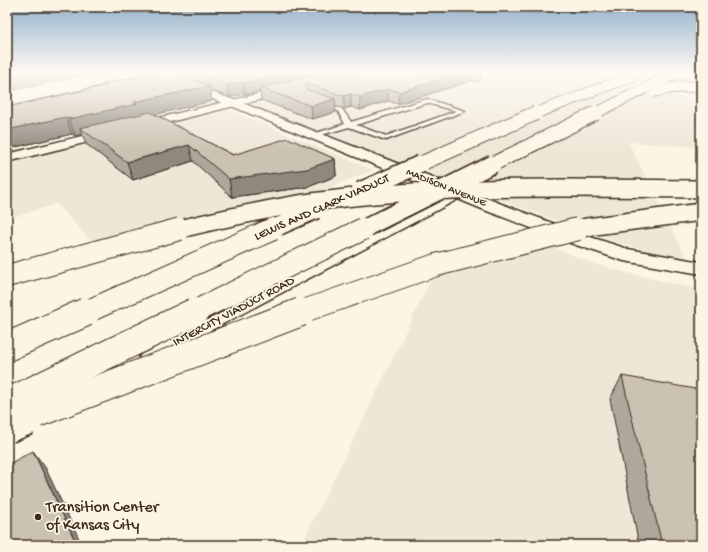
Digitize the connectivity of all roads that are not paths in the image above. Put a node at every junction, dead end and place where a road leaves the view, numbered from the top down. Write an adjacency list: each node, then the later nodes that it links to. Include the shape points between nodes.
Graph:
1 (222, 99): 7 (main road, MADISON AVENUE)
2 (251, 99): 7 (main road)
3 (573, 99): 17 (main road, LEWIS AND CLARK VIADUCT, bridge)
4 (627, 99): 8 (main road, bridge)
5 (633, 99): 8 (main road, bridge)
6 (315, 101): 9 (lane, via 340,110)
7 (233, 103): 10 (main road, MADISON AVENUE); 11 (main road)
8 (619, 103): 18 (main road, bridge)
9 (349, 125): 9 (lane, via 386,138 462,111 427,101); 10 (lane)
10 (314, 135): 13 (main road, MADISON AVENUE)
11 (7, 158)
12 (701, 189): 16 (main road, bridge, via 554,188 419,191 311,202 202,224 100,249)
13 (460, 194): 15 (main road, MADISON AVENUE, via 624,255); 20 (lane, INTERCITY VIADUCT ROAD)
14 (701, 212): 19 (main road, bridge, via 587,227 436,265 332,300)
15 (701, 268)
16 (7, 276)
17 (7, 347)
18 (7, 403)
19 (7, 425)
20 (7, 432)

